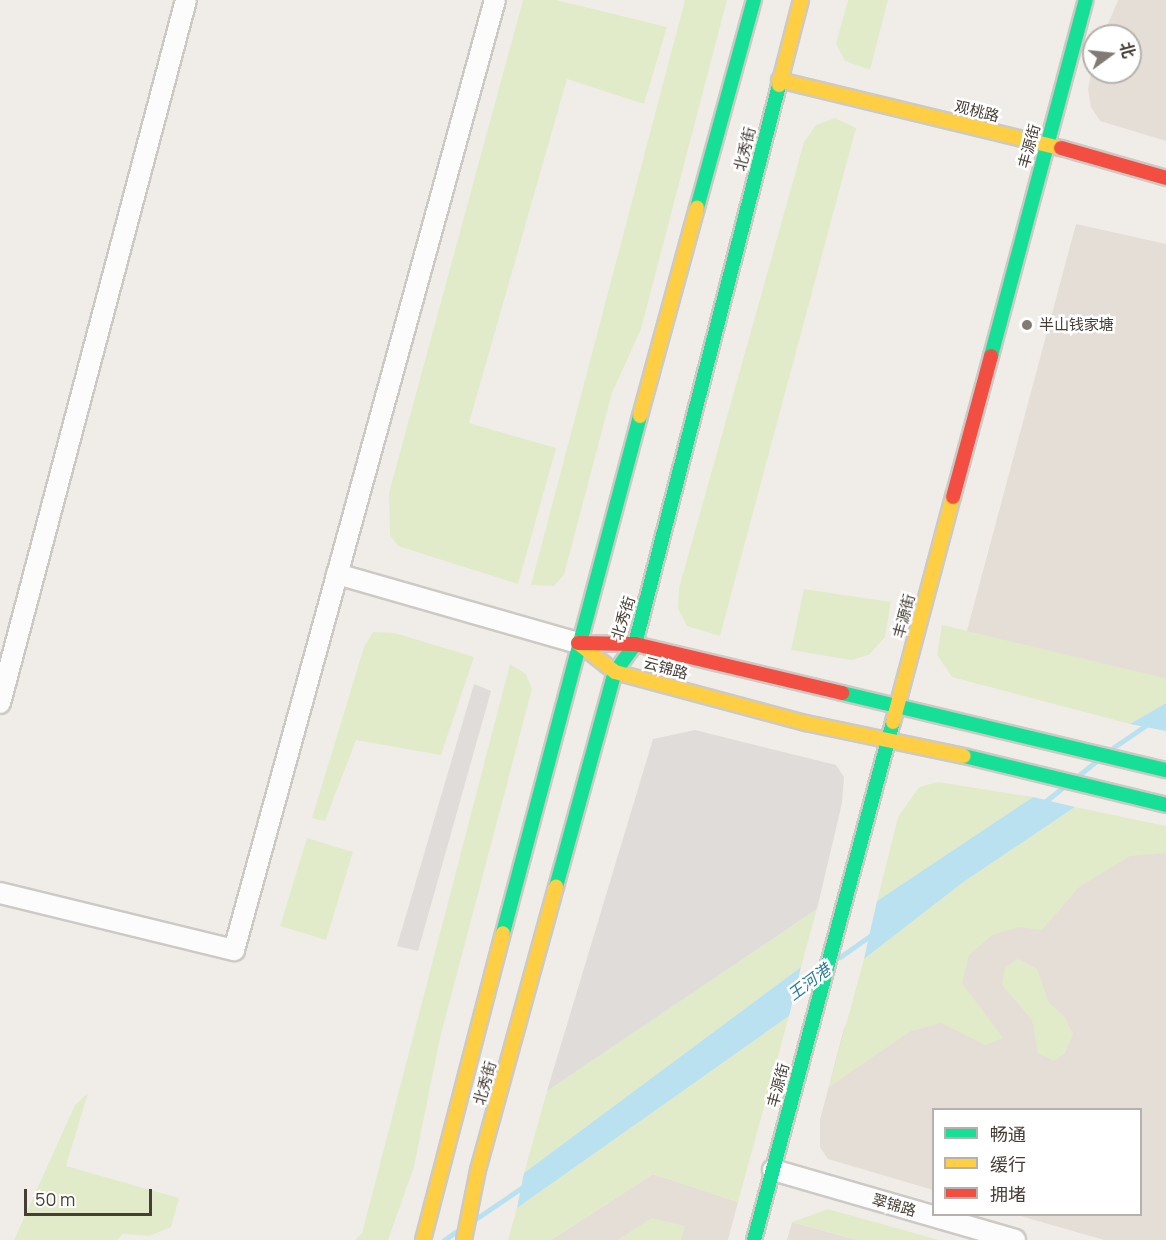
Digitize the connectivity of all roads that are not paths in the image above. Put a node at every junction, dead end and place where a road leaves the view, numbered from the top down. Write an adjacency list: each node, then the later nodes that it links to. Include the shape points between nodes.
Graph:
1 (186, 0): 13 (street)
2 (495, 0): 9 (street)
3 (754, 0): 10 (main road, 北秀街)
4 (801, 0): 6 (main road, 北秀街)
5 (1086, 0): 7 (main road, 丰源街)
6 (779, 80): 7 (main road, 观桃路); 11 (main road, 北秀街)
7 (1046, 144): 8 (main road, 观桃路); 14 (main road, 丰源街)
8 (1166, 178)
9 (337, 574): 10 (street); 18 (street, via 234,950)
10 (578, 643): 11 (main road, 云锦路); 12 (main road, 云锦路); 22 (main road, 北秀街)
11 (635, 644): 12 (main road, 北秀街); 14 (main road, 云锦路)
12 (615, 672): 15 (main road, 云锦路, via 806,723); 23 (main road, 北秀街, via 478,1170)
13 (0, 703)
14 (897, 706): 15 (main road, 丰源街); 16 (main road, 云锦路)
15 (886, 737): 17 (main road, 云锦路); 19 (main road, 丰源街)
16 (1166, 770)
17 (1166, 805)
18 (0, 893)
19 (773, 1170): 21 (street, 翠锦路); 24 (main road, 丰源街)
20 (932, 1216): 25 (street, 翠锦路)
21 (932, 1216)
22 (423, 1240)
23 (464, 1240)
24 (754, 1240)
25 (1015, 1240)

